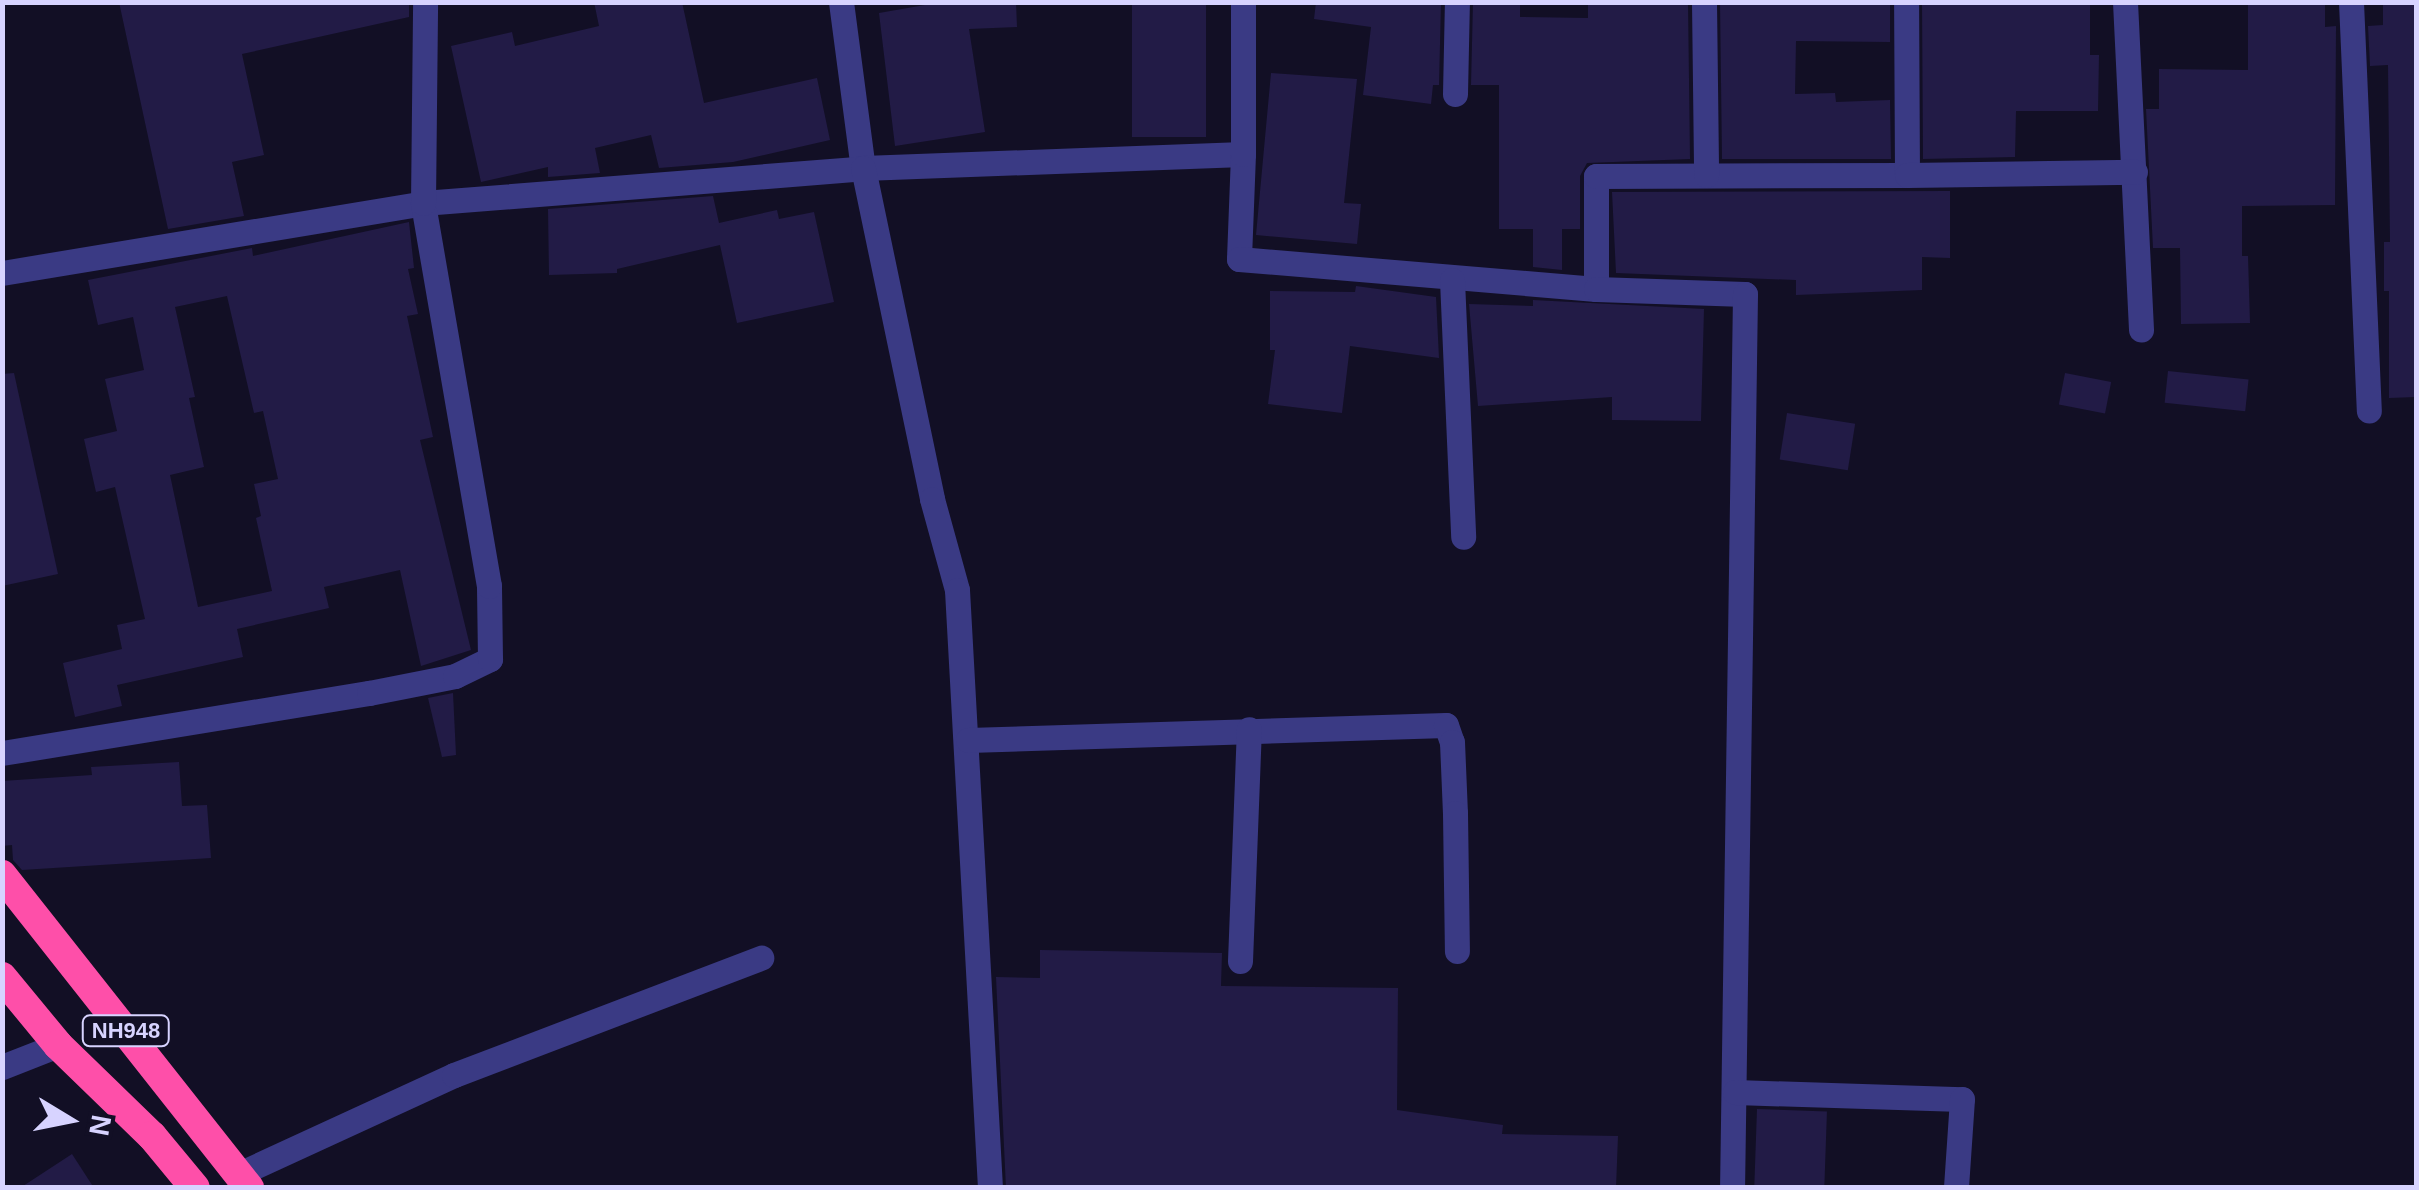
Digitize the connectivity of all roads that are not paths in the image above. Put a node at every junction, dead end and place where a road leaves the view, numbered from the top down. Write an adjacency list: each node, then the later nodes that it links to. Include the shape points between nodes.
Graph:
1 (425, 2): 15 (street)
2 (841, 2): 11 (street)
3 (1244, 2): 10 (street)
4 (1457, 2): 9 (street)
5 (1704, 2): 13 (street)
6 (1906, 2): 14 (street)
7 (2125, 2): 12 (street)
8 (2351, 2): 20 (street)
9 (1455, 94)
10 (1243, 154): 11 (street); 17 (street, via 1239,259)
11 (863, 168): 15 (street); 23 (street, via 957,590)
12 (2135, 172): 14 (street); 19 (street)
13 (1706, 174): 14 (street); 18 (street, via 1596,176)
14 (1907, 175)
15 (423, 202): 16 (street); 24 (street, via 490,586 490,659 455,676 386,690)
16 (2, 273)
17 (1452, 280): 18 (street); 21 (street)
18 (1596, 288): 32 (street, via 1745,294)
19 (2141, 330)
20 (2369, 411)
21 (1463, 537)
22 (1249, 729): 23 (street); 26 (street, via 1446,725 1452,742); 28 (street)
23 (968, 740): 35 (street)
24 (2, 753)
25 (2, 875): 33 (highway, NH948)
26 (1457, 951)
27 (760, 958): 33 (street, via 454,1075)
28 (1240, 961)
29 (2, 977): 30 (highway, NH948)
30 (58, 1046): 31 (street); 34 (highway, NH948)
31 (2, 1066)
32 (1735, 1092): 36 (street); 37 (street, via 1962,1099)
33 (244, 1181)
34 (196, 1188)
35 (990, 1188)
36 (1732, 1188)
37 (1956, 1188)

